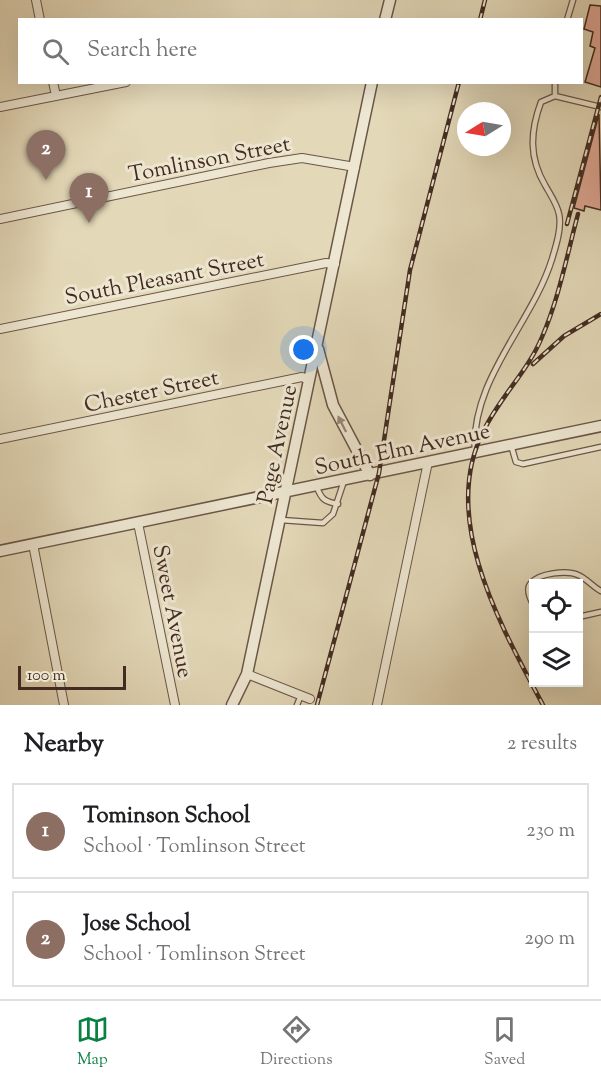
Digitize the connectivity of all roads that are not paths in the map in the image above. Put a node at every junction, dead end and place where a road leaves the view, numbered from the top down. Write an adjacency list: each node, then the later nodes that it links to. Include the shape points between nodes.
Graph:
1 (36, 0): 4 (street)
2 (390, 0): 5 (street)
3 (573, 0): 6 (lane)
4 (40, 18)
5 (386, 18)
6 (568, 18)
7 (53, 84): 11 (street)
8 (116, 84): 11 (street)
9 (372, 84): 15 (street, Page Avenue)
10 (555, 84): 12 (lane)
11 (56, 96): 13 (street)
12 (555, 96): 14 (lane); 25 (lane, via 541,102 531,147 535,166 560,216 552,259 489,387 474,433)
13 (0, 107)
14 (601, 107)
15 (355, 167): 16 (street, Tomlinson Street, via 302,158); 17 (street, Page Avenue)
16 (0, 219)
17 (335, 264): 18 (street, South Pleasant Street); 19 (street, Page Avenue)
18 (0, 329)
19 (317, 345): 20 (street, Page Avenue); 27 (street, one-way to 19, via 333,405)
20 (309, 380): 22 (street, Chester Street, via 302,377); 30 (street, Page Avenue)
21 (601, 426): 23 (street, South Elm Avenue)
22 (0, 439)
23 (511, 445): 24 (lane, via 516,462 523,464); 25 (street, South Elm Avenue)
24 (601, 447)
25 (475, 452): 26 (street, South Elm Avenue)
26 (428, 462): 27 (street, South Elm Avenue); 47 (street)
27 (370, 475): 28 (street, South Elm Avenue)
28 (344, 481): 29 (street, South Elm Avenue); 31 (lane)
29 (317, 487): 30 (street, South Elm Avenue); 31 (lane, via 327,503)
30 (286, 494): 32 (street, Page Avenue); 33 (street, South Elm Avenue)
31 (338, 504): 32 (lane, via 328,520 318,525)
32 (281, 520): 40 (street, Page Avenue)
33 (138, 523): 34 (street, South Elm Avenue); 44 (street, Sweet Avenue)
34 (33, 544): 35 (street, South Elm Avenue); 43 (street)
35 (0, 551)
36 (536, 579): 37 (lane, via 560,573 579,575)
37 (601, 591)
38 (601, 612): 39 (lane)
39 (583, 616)
40 (247, 674): 41 (street); 45 (street, Page Avenue)
41 (301, 695): 42 (street); 46 (lane)
42 (310, 699)
43 (64, 705)
44 (175, 705)
45 (232, 705)
46 (297, 705)
47 (377, 705)

